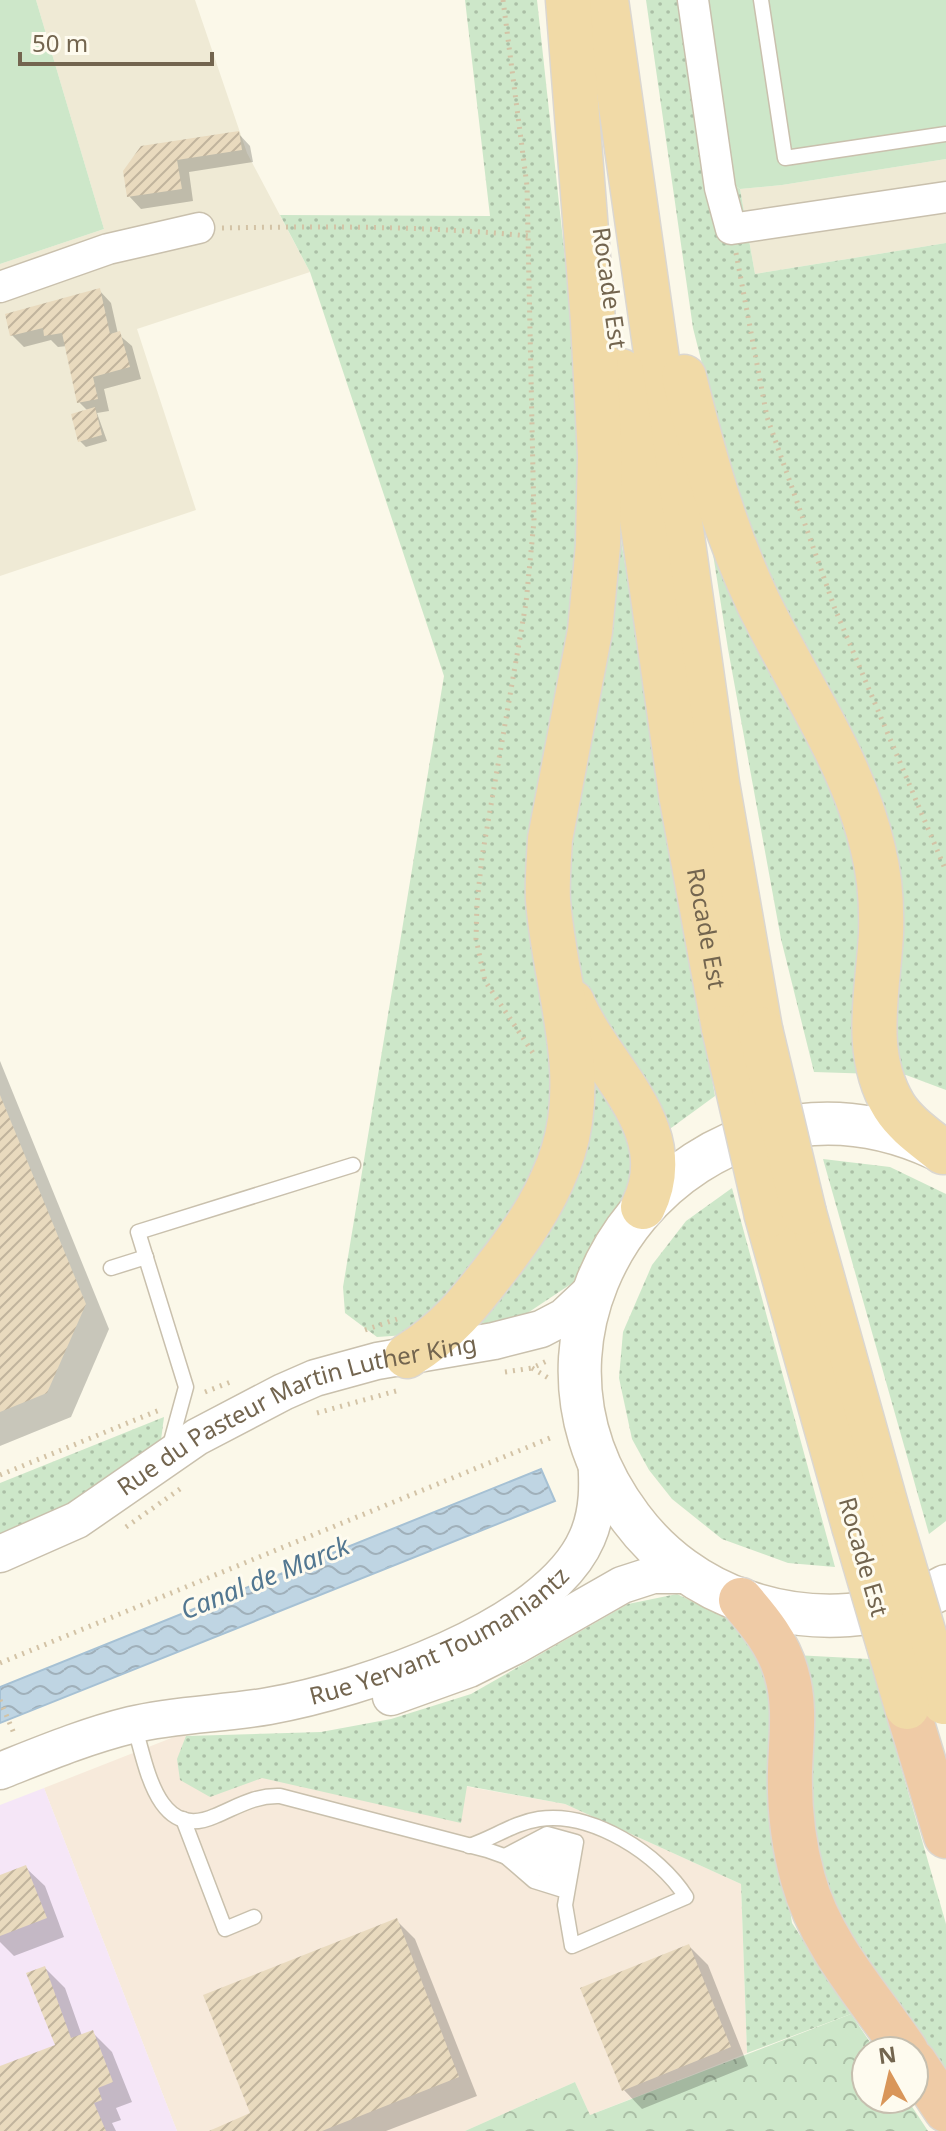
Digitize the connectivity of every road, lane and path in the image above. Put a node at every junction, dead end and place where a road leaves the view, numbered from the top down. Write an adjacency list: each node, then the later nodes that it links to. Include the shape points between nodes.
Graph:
1 (503, 0): 11 (path)
2 (568, 0): 14 (highway, via 600,456 590,631 550,839 548,899); 15 (highway, Rocade Est, via 697,886)
3 (606, 0): 10 (highway, Rocade Est)
4 (693, 0): 9 (street, via 720,188)
5 (761, 0): 6 (lane, via 785,158)
6 (946, 134)
7 (946, 197): 9 (street)
8 (199, 228): 11 (path, via 302,226); 12 (street, via 108,249)
9 (731, 229): 13 (path, via 767,417 835,609)
10 (638, 232): 15 (highway, Rocade Est, via 717,783); 17 (highway, via 667,287 707,467 739,558 841,761 873,846 881,904 874,1036 883,1080 894,1106)
11 (529, 236): 16 (path, via 534,521 526,603 482,857 476,939 485,981)
12 (0, 287)
13 (946, 871)
14 (558, 962): 19 (highway, via 585,1029 650,1137 654,1178); 25 (highway, via 570,1056 564,1150 527,1228 459,1317 426,1344)
15 (742, 1028): 39 (highway, Rocade Est, bridge, via 785,1215 871,1520)
16 (537, 1061)
17 (945, 1152): 19 (main road, via 854,1124 783,1127 738,1140 696,1161)
18 (353, 1165): 20 (lane, via 138,1232)
19 (643, 1207): 22 (main road, via 615,1245)
20 (146, 1257): 21 (lane); 31 (lane, via 186,1387)
21 (111, 1268)
22 (596, 1287): 25 (street, Rue du Pasteur Martin Luther King, via 580,1305 541,1329); 30 (main road, via 584,1332 581,1379)
23 (548, 1361): 24 (path)
24 (532, 1368): 26 (path); 27 (path)
25 (407, 1372): 28 (path); 31 (street, Rue du Pasteur Martin Luther King, via 345,1369 283,1392 227,1419)
26 (501, 1373)
27 (547, 1378)
28 (307, 1417)
29 (555, 1436): 37 (path)
30 (596, 1454): 34 (main road, via 635,1523); 40 (street, Rue Yervant Toumaniantz, via 596,1508 587,1538 562,1575 518,1610 459,1644 361,1684 270,1706)
31 (178, 1470): 32 (path); 33 (street, Rue du Pasteur Martin Luther King)
32 (121, 1529)
33 (0, 1554)
34 (693, 1575): 36 (main road); 40 (street, Rue Yervant Toumaniantz, via 653,1575 622,1585 469,1669 374,1702 287,1717)
35 (946, 1586): 36 (main road, via 899,1606 854,1615 797,1614)
36 (741, 1600): 50 (highway, via 774,1643 789,1686 792,1829 811,1906 836,1952)
37 (0, 1663)
38 (0, 1700): 42 (path)
39 (932, 1706): 45 (highway, Rocade Est)
40 (188, 1717): 41 (street, Rue Yervant Toumaniantz)
41 (134, 1724): 43 (street, Rue Yervant Toumaniantz); 44 (lane, via 156,1796)
42 (13, 1731)
43 (0, 1771)
44 (183, 1819): 46 (lane, via 208,1819 251,1800 280,1796); 49 (lane, via 225,1929)
45 (946, 1836)
46 (469, 1846): 47 (lane); 48 (lane, via 521,1823 569,1819 642,1850 686,1897 572,1946 565,1915)
47 (505, 1856): 48 (lane, via 540,1857); 48 (lane, via 534,1881); 48 (lane, via 547,1834 576,1842)
48 (570, 1872)
49 (254, 1917)
50 (895, 2035)
51 (930, 2086): 52 (highway)
52 (946, 2110)

